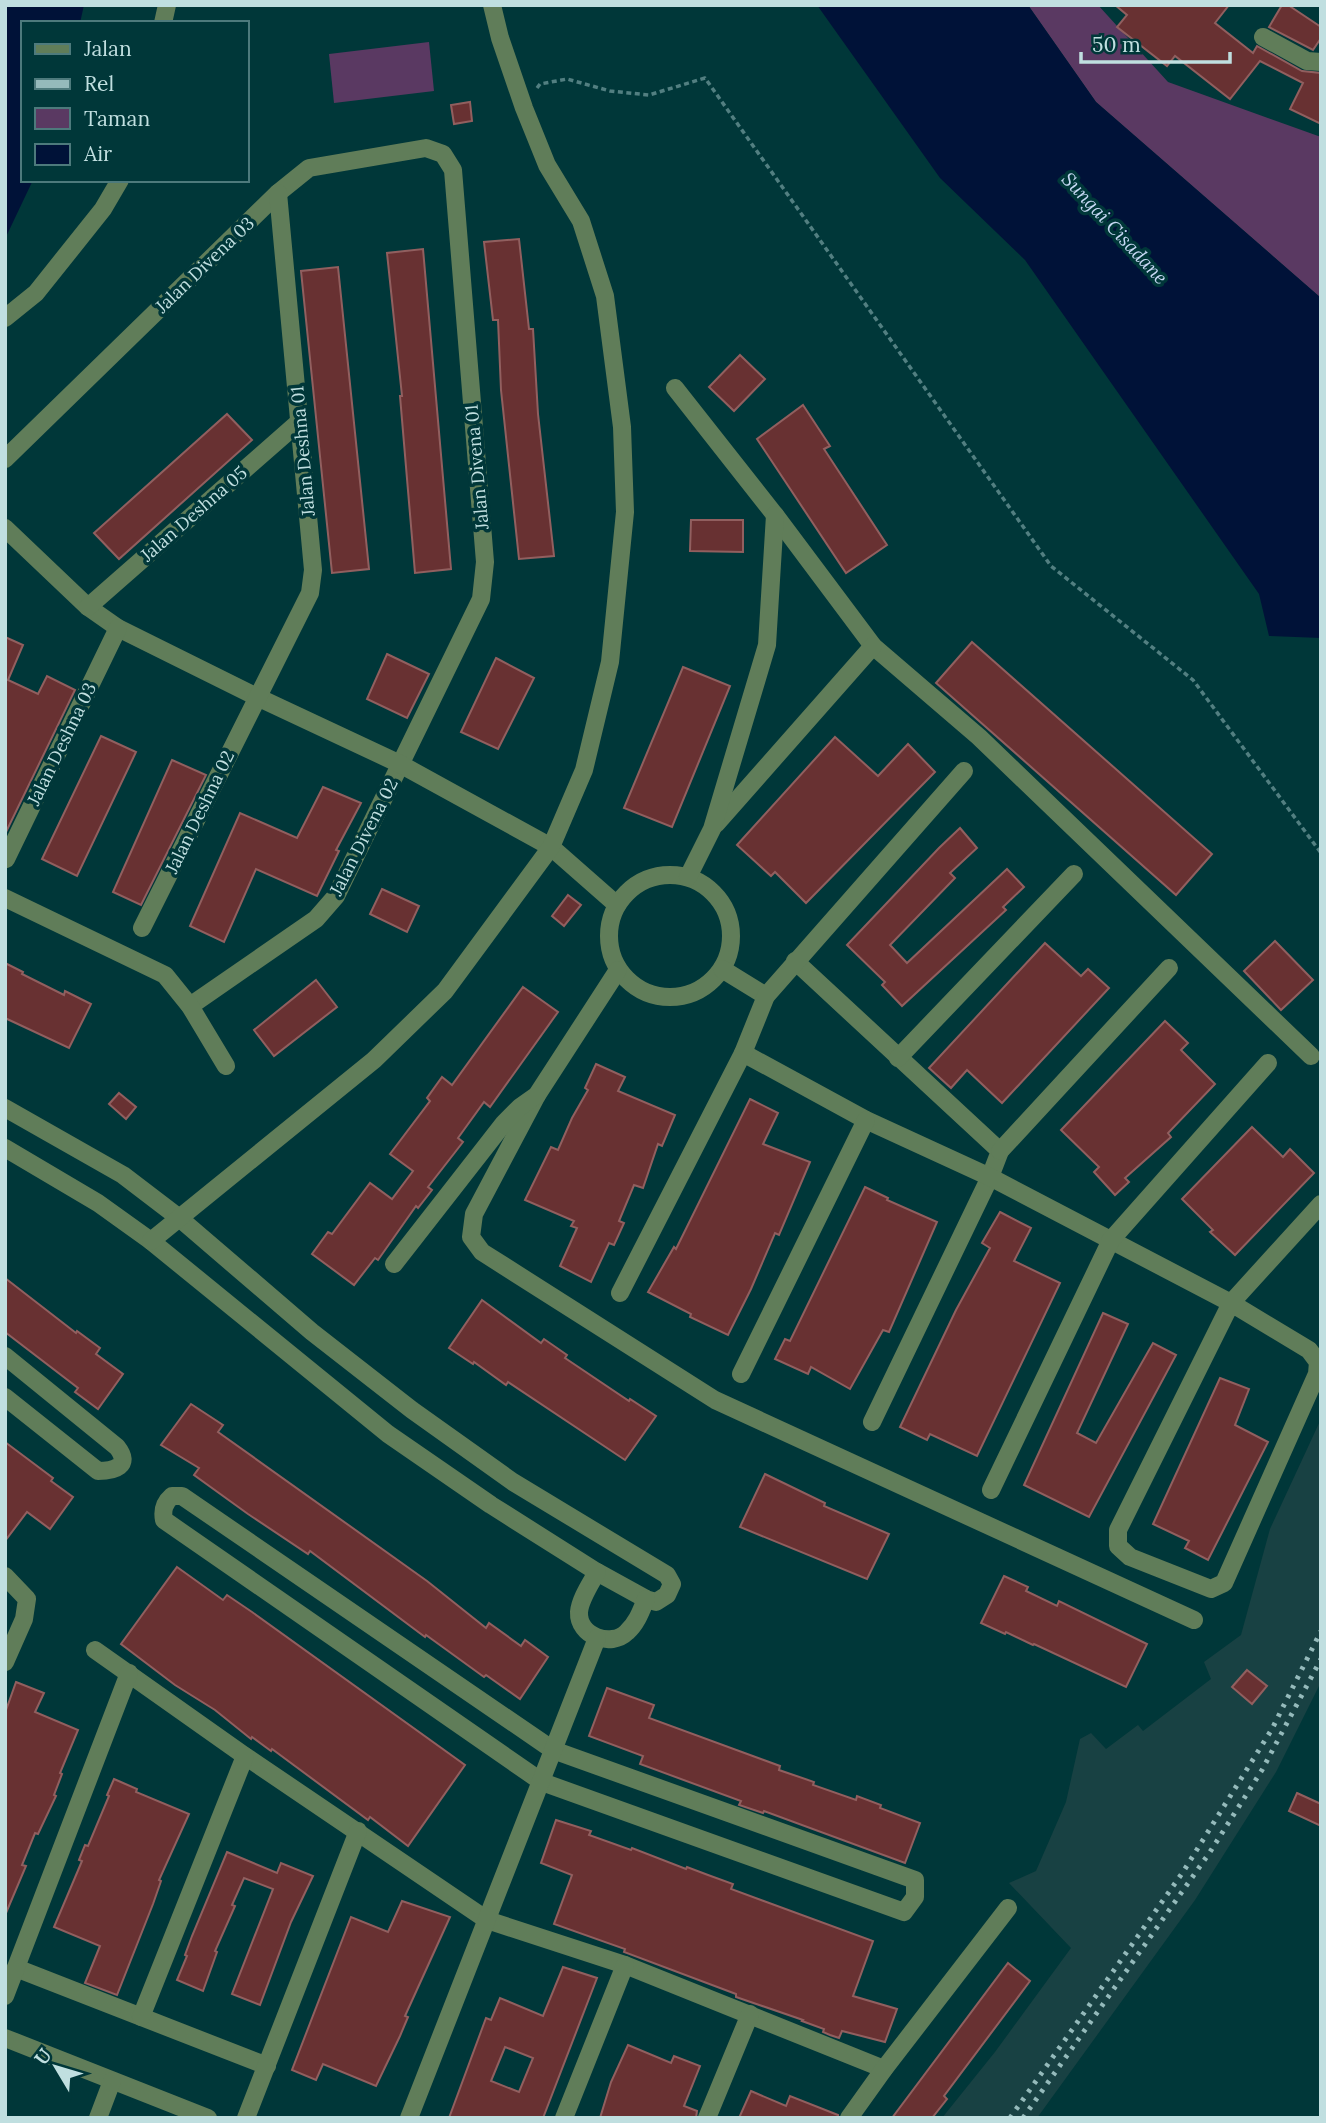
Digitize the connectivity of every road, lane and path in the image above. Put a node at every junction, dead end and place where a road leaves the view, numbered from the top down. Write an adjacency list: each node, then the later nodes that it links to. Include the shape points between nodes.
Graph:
1 (492, 5): 4 (street)
2 (1263, 37): 3 (street, via 1307,61)
3 (1321, 62)
4 (524, 108): 21 (street, via 547,165 581,221 605,296 622,439 625,512 610,662 584,770); 22 (path, via 540,84 567,79 610,91 649,95 705,78 1051,566 1193,680)
5 (443, 154): 7 (street, Jalan Divena 03, via 426,148 309,168); 18 (street, Jalan Divena 01, via 453,170 485,562 481,599)
6 (119, 182): 8 (street, via 36,293)
7 (278, 193): 10 (street, Jalan Deshna 01); 11 (street, Jalan Divena 03)
8 (5, 318)
9 (675, 388): 12 (street)
10 (300, 421): 14 (street, Jalan Deshna 05); 17 (street, Jalan Deshna 01, via 313,570 310,593)
11 (5, 459)
12 (775, 515): 16 (street); 20 (street, via 767,645)
13 (6, 531): 14 (street)
14 (88, 607): 15 (street)
15 (118, 628): 17 (street); 23 (street, Jalan Deshna 03)
16 (873, 646): 20 (street); 36 (street, via 979,737)
17 (257, 697): 18 (street); 28 (street, Jalan Deshna 02)
18 (400, 764): 21 (street); 34 (street, Jalan Divena 02, via 336,896 316,919)
19 (964, 771): 29 (street)
20 (712, 829): 25 (street)
21 (551, 847): 27 (street); 47 (street, via 445,991 374,1060)
22 (1321, 853)
23 (6, 859)
24 (1074, 874): 37 (street)
25 (688, 877): 27 (street, via 648,879); 31 (street, via 708,887 722,904 730,925 730,947)
26 (5, 898): 34 (street, via 165,975)
27 (617, 905): 32 (street, via 609,938)
28 (142, 928)
29 (795, 961): 33 (street); 37 (street)
30 (1169, 968): 44 (street)
31 (722, 969): 32 (street, via 705,986 670,997 636,988); 33 (street)
32 (618, 970): 40 (street)
33 (766, 996): 35 (street)
34 (190, 1006): 39 (street)
35 (743, 1053): 42 (street); 51 (street)
36 (1311, 1056)
37 (898, 1058): 44 (street)
38 (1268, 1063): 48 (street)
39 (226, 1066)
40 (537, 1095): 50 (street, via 504,1123); 61 (street, via 474,1214 471,1237 482,1252 715,1400)
41 (5, 1108): 47 (street, via 123,1175)
42 (866, 1120): 45 (street); 54 (street)
43 (5, 1148): 49 (street, via 89,1197)
44 (1000, 1151): 45 (street)
45 (990, 1177): 48 (street); 56 (street)
46 (1321, 1204): 52 (street)
47 (178, 1217): 49 (street); 60 (street, via 412,1410 513,1482 667,1575 672,1584 667,1595 656,1602)
48 (1111, 1240): 52 (street); 57 (street)
49 (151, 1241): 58 (street, via 388,1433)
50 (394, 1264)
51 (620, 1293)
52 (1231, 1303): 52 (street, via 1118,1530 1118,1546 1130,1557 1211,1589 1224,1583 1317,1374 1318,1362 1309,1350)
53 (5, 1356): 55 (street, via 117,1447 121,1464 112,1471 99,1471)
54 (741, 1374)
55 (5, 1397)
56 (872, 1422)
57 (991, 1490)
58 (597, 1572): 60 (street); 62 (street, via 579,1609 585,1629)
59 (5, 1576): 64 (street, via 27,1599 24,1619)
60 (646, 1599): 62 (street, via 638,1620 625,1635)
61 (1194, 1620)
62 (597, 1638): 66 (street)
63 (95, 1650): 65 (street)
64 (5, 1662)
65 (129, 1673): 67 (street); 73 (street)
66 (553, 1751): 68 (street); 68 (street, via 915,1880 915,1897 904,1912); 68 (street, via 182,1496 172,1496 166,1502 164,1520)
67 (245, 1756): 69 (street); 76 (street)
68 (542, 1782): 71 (street)
69 (358, 1831): 71 (street); 78 (street)
70 (1008, 1908): 79 (street)
71 (487, 1920): 72 (street); 84 (street)
72 (625, 1965): 75 (street); 85 (street)
73 (16, 1968): 74 (street); 76 (street)
74 (5, 1996)
75 (750, 2014): 79 (street); 86 (street)
76 (141, 2017): 78 (street)
77 (5, 2038): 80 (street)
78 (267, 2066): 83 (street)
79 (884, 2069): 87 (street)
80 (112, 2081): 81 (street); 82 (street)
81 (98, 2118)
82 (208, 2118)
83 (246, 2118)
84 (408, 2118)
85 (564, 2118)
86 (707, 2118)
87 (849, 2118)

